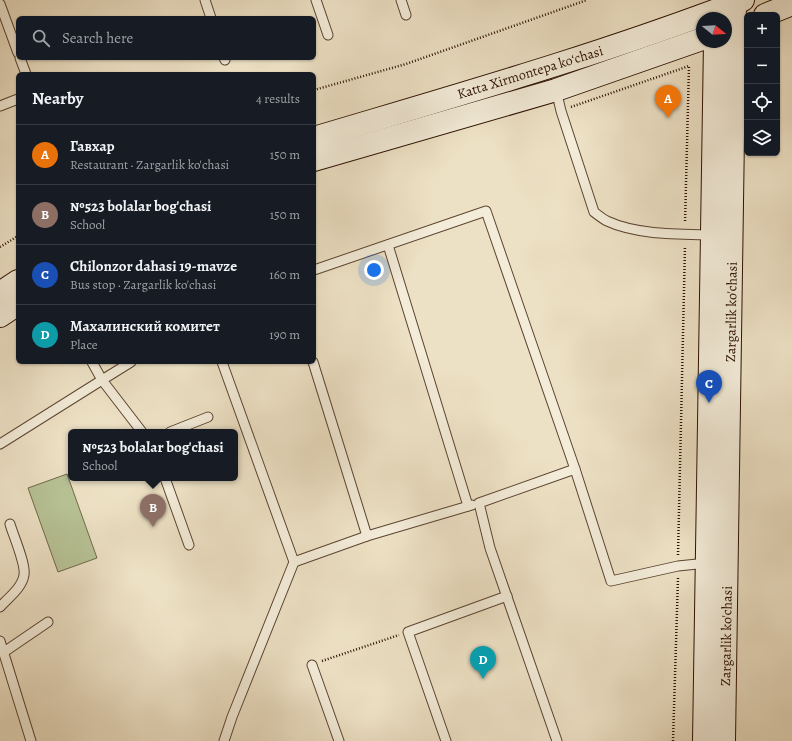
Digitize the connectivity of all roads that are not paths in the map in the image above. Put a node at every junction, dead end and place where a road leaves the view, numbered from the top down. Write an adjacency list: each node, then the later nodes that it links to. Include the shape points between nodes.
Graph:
1 (205, 0): 8 (lane)
2 (316, 0): 10 (lane)
3 (401, 0): 7 (lane)
4 (0, 4): 12 (lane)
5 (792, 4): 6 (main road)
6 (772, 12)
7 (406, 15)
8 (210, 16)
9 (696, 20): 20 (main road, Katta Xirmontepa koʻchasi, via 548,68)
10 (328, 35)
11 (696, 41): 17 (main road, Katta Xirmontepa koʻchasi)
12 (16, 48)
13 (714, 48): 22 (main road, Zargarlik ko'chasi)
14 (728, 48): 46 (main road, Zargarlik ko'chasi)
15 (21, 60): 16 (lane)
16 (25, 72)
17 (556, 90): 21 (main road, Katta Xirmontepa koʻchasi); 22 (lane, via 594,212 607,221 656,233)
18 (16, 100): 19 (lane)
19 (0, 106)
20 (316, 137)
21 (316, 159)
22 (712, 235): 46 (main road, Zargarlik ko'chasi)
23 (388, 245): 24 (lane); 38 (lane, via 486,211); 41 (lane)
24 (316, 269)
25 (16, 282): 26 (main road)
26 (0, 294)
27 (16, 305): 28 (main road)
28 (0, 316)
29 (93, 364): 33 (lane)
30 (128, 364): 33 (lane)
31 (223, 364): 45 (lane)
32 (314, 364): 43 (lane)
33 (102, 380): 35 (lane); 37 (lane)
34 (208, 417): 36 (lane)
35 (140, 429)
36 (178, 429)
37 (0, 444)
38 (575, 469): 40 (lane); 46 (lane, via 611,581 678,566)
39 (166, 481): 44 (lane)
40 (479, 503): 41 (lane); 47 (lane, via 490,548)
41 (468, 506): 43 (lane)
42 (10, 524): 48 (lane, via 24,574 20,585)
43 (367, 536): 45 (lane)
44 (189, 545)
45 (294, 562): 54 (lane)
46 (717, 563): 58 (main road, Zargarlik ko'chasi); 59 (main road, Zargarlik ko'chasi)
47 (507, 596): 56 (lane, via 408,632); 57 (lane)
48 (0, 607)
49 (48, 622): 51 (lane)
50 (0, 641): 51 (lane)
51 (4, 652): 53 (lane)
52 (312, 665): 55 (lane)
53 (31, 741)
54 (224, 741)
55 (339, 741)
56 (446, 741)
57 (558, 741)
58 (704, 741)
59 (724, 741)

